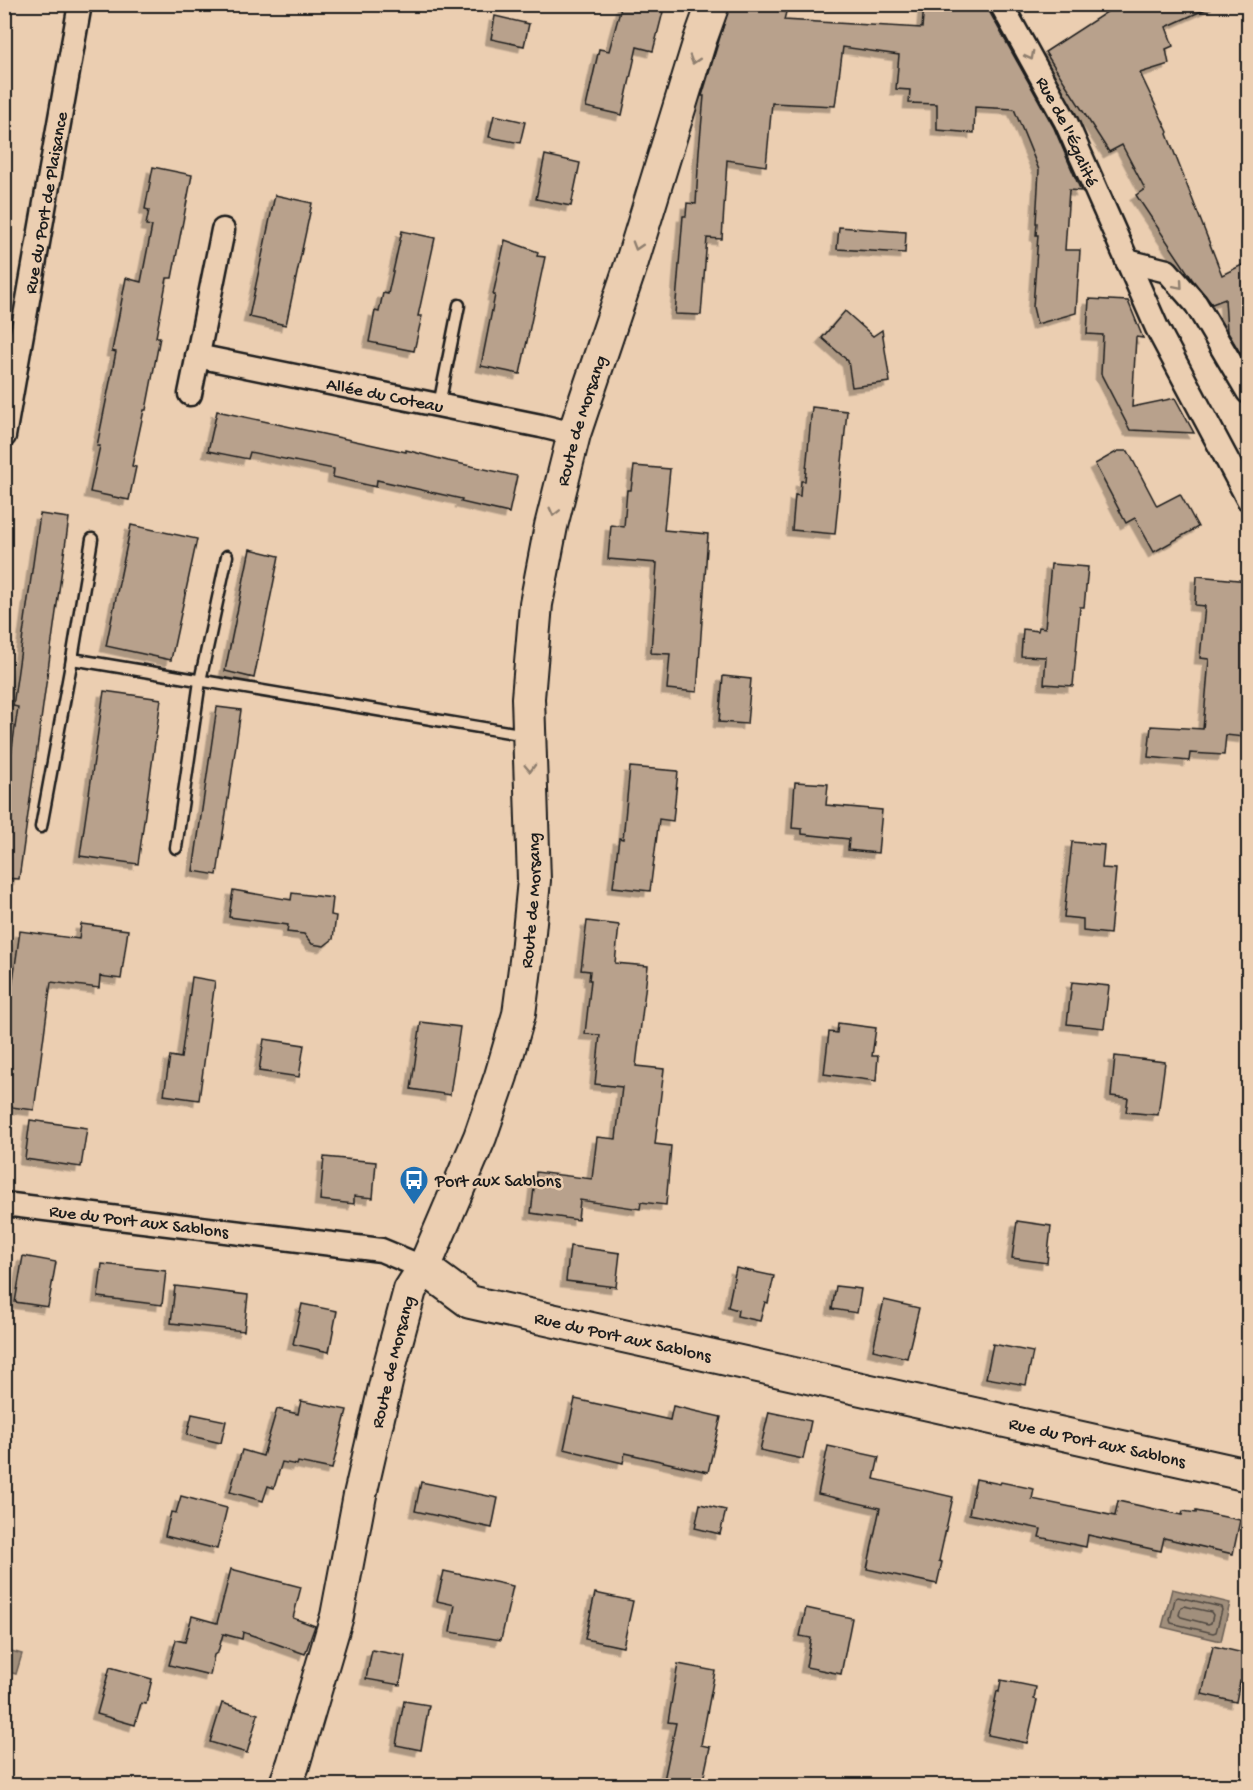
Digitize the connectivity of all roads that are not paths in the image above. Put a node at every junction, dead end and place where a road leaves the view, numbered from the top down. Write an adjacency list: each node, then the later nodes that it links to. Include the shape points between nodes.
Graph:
1 (713, 4): 12 (street, Route de Morsang, one-way to 12)
2 (1001, 4): 5 (street, Rue de l'Égalité, one-way to 5, via 1066,122)
3 (78, 5): 7 (street, Rue du Port de Plaisance)
4 (223, 230): 8 (street)
5 (1127, 261): 9 (street, one-way to 9, via 1167,271 1196,304); 14 (street, Rue de l'Égalité, via 1157,328)
6 (459, 305): 11 (lane)
7 (13, 335): 13 (street, Rue du Port de Plaisance)
8 (197, 356): 10 (street); 11 (street, Allée du Coteau)
9 (1248, 392)
10 (190, 394)
11 (439, 405): 12 (street, Allée du Coteau)
12 (574, 434): 19 (street, Route de Morsang, one-way to 19, via 536,604 528,698)
13 (4, 436)
14 (1248, 499)
15 (92, 539): 17 (lane)
16 (227, 556): 18 (lane)
17 (72, 659): 18 (lane); 20 (lane)
18 (200, 681): 19 (lane); 21 (lane)
19 (530, 735): 23 (street, Route de Morsang, one-way to 23, via 534,880 519,1014 480,1137)
20 (41, 827)
21 (176, 848)
22 (4, 1204): 23 (street, Rue du Port aux Sablons, via 381,1250)
23 (424, 1268): 24 (street, Rue du Port aux Sablons, via 470,1302); 25 (street, Route de Morsang, via 410,1290 360,1495 337,1616)
24 (1248, 1475)
25 (285, 1785)

